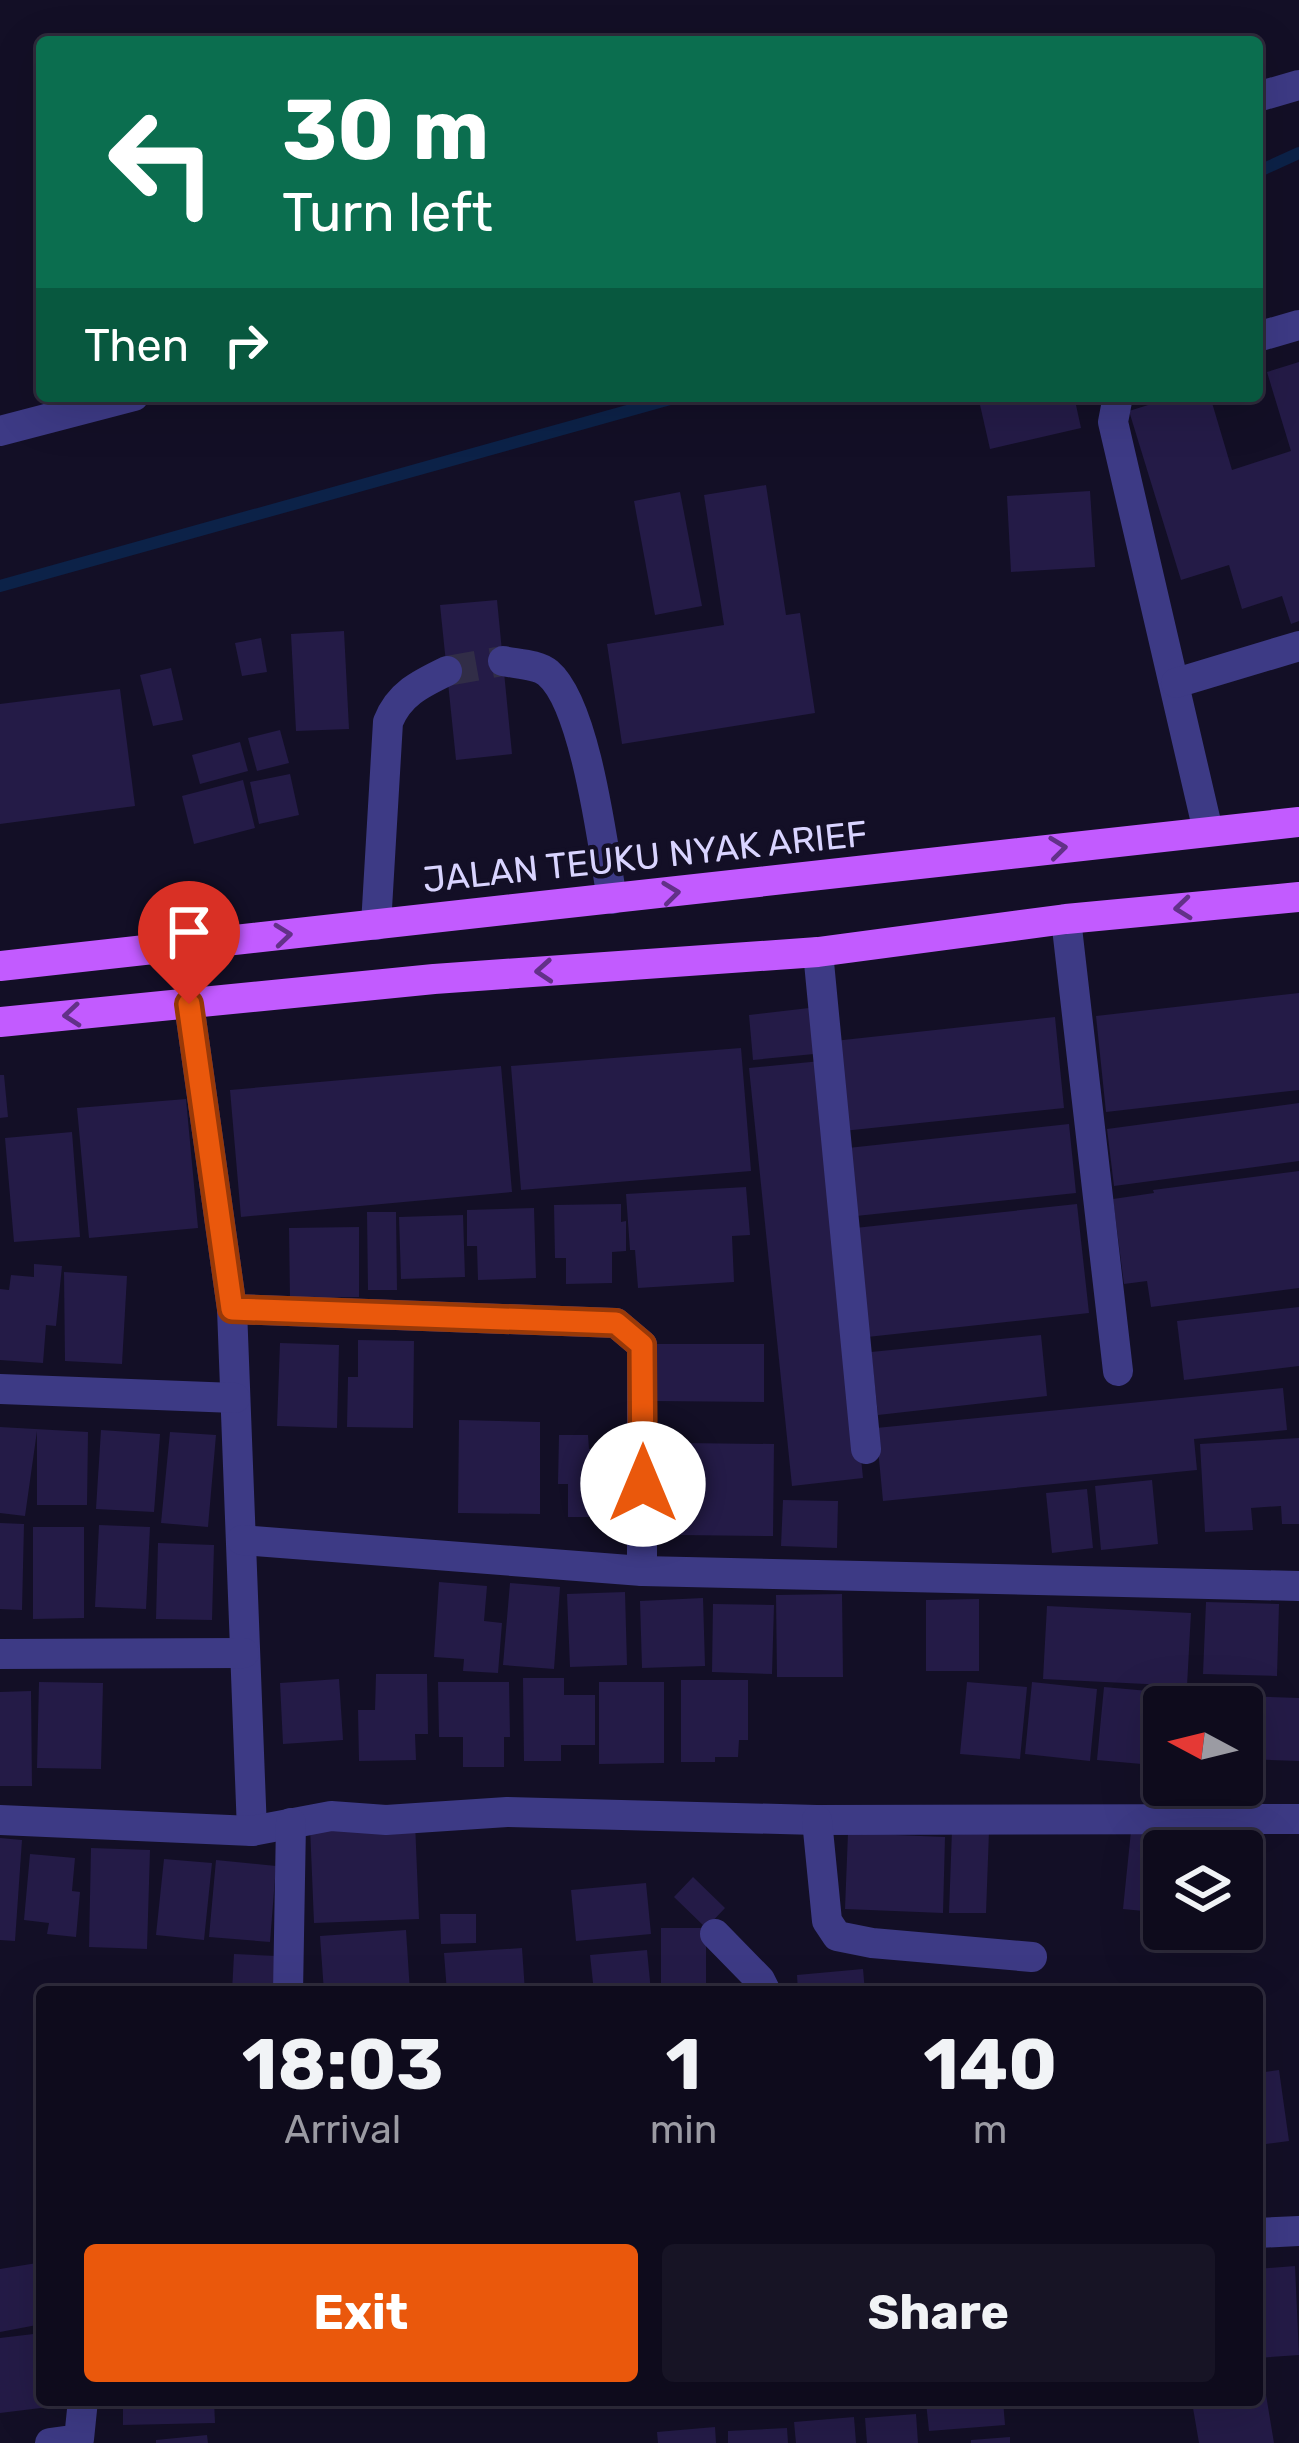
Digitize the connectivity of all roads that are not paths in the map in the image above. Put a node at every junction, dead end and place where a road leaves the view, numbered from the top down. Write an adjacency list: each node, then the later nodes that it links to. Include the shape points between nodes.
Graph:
1 (1299, 85): 2 (street)
2 (1263, 95)
3 (1299, 325): 4 (street)
4 (1263, 336)
5 (111, 402): 7 (street)
6 (1117, 402): 11 (street, via 1112,422)
7 (0, 431)
8 (1299, 646): 11 (street)
9 (503, 662): 15 (street, via 544,669 566,692)
10 (447, 671): 17 (street, via 395,703 388,722)
11 (1176, 682): 13 (street)
12 (1299, 822): 13 (main road, JALAN TEUKU NYAK ARIEF)
13 (1208, 831): 15 (main road, JALAN TEUKU NYAK ARIEF, one-way to 13)
14 (1299, 897): 16 (main road, one-way to 16)
15 (612, 899): 17 (main road, JALAN TEUKU NYAK ARIEF)
16 (1066, 919): 18 (main road); 23 (street)
17 (376, 925): 19 (main road, JALAN TEUKU NYAK ARIEF, one-way to 17)
18 (818, 952): 20 (main road, one-way to 20); 26 (street)
19 (0, 966)
20 (189, 1004): 21 (main road, one-way to 21); 22 (street)
21 (0, 1022)
22 (232, 1309): 25 (street); 28 (street, via 616,1323 642,1345)
23 (1118, 1371)
24 (0, 1389): 25 (street)
25 (235, 1398): 27 (street)
26 (866, 1449)
27 (242, 1540): 28 (street); 30 (street)
28 (642, 1571): 29 (street)
29 (1299, 1586)
30 (244, 1653): 31 (street); 36 (street)
31 (0, 1654)
32 (1299, 1819): 34 (street)
33 (0, 1820): 36 (street)
34 (817, 1820): 35 (street, via 507,1812); 38 (street, via 826,1922 837,1936)
35 (292, 1823): 36 (street); 39 (street)
36 (252, 1831)
37 (715, 1934): 40 (street)
38 (1032, 1957)
39 (288, 1986)
40 (763, 1986)
41 (1299, 2231): 42 (street)
42 (1263, 2233)
43 (80, 2406): 44 (street)
44 (70, 2442)

